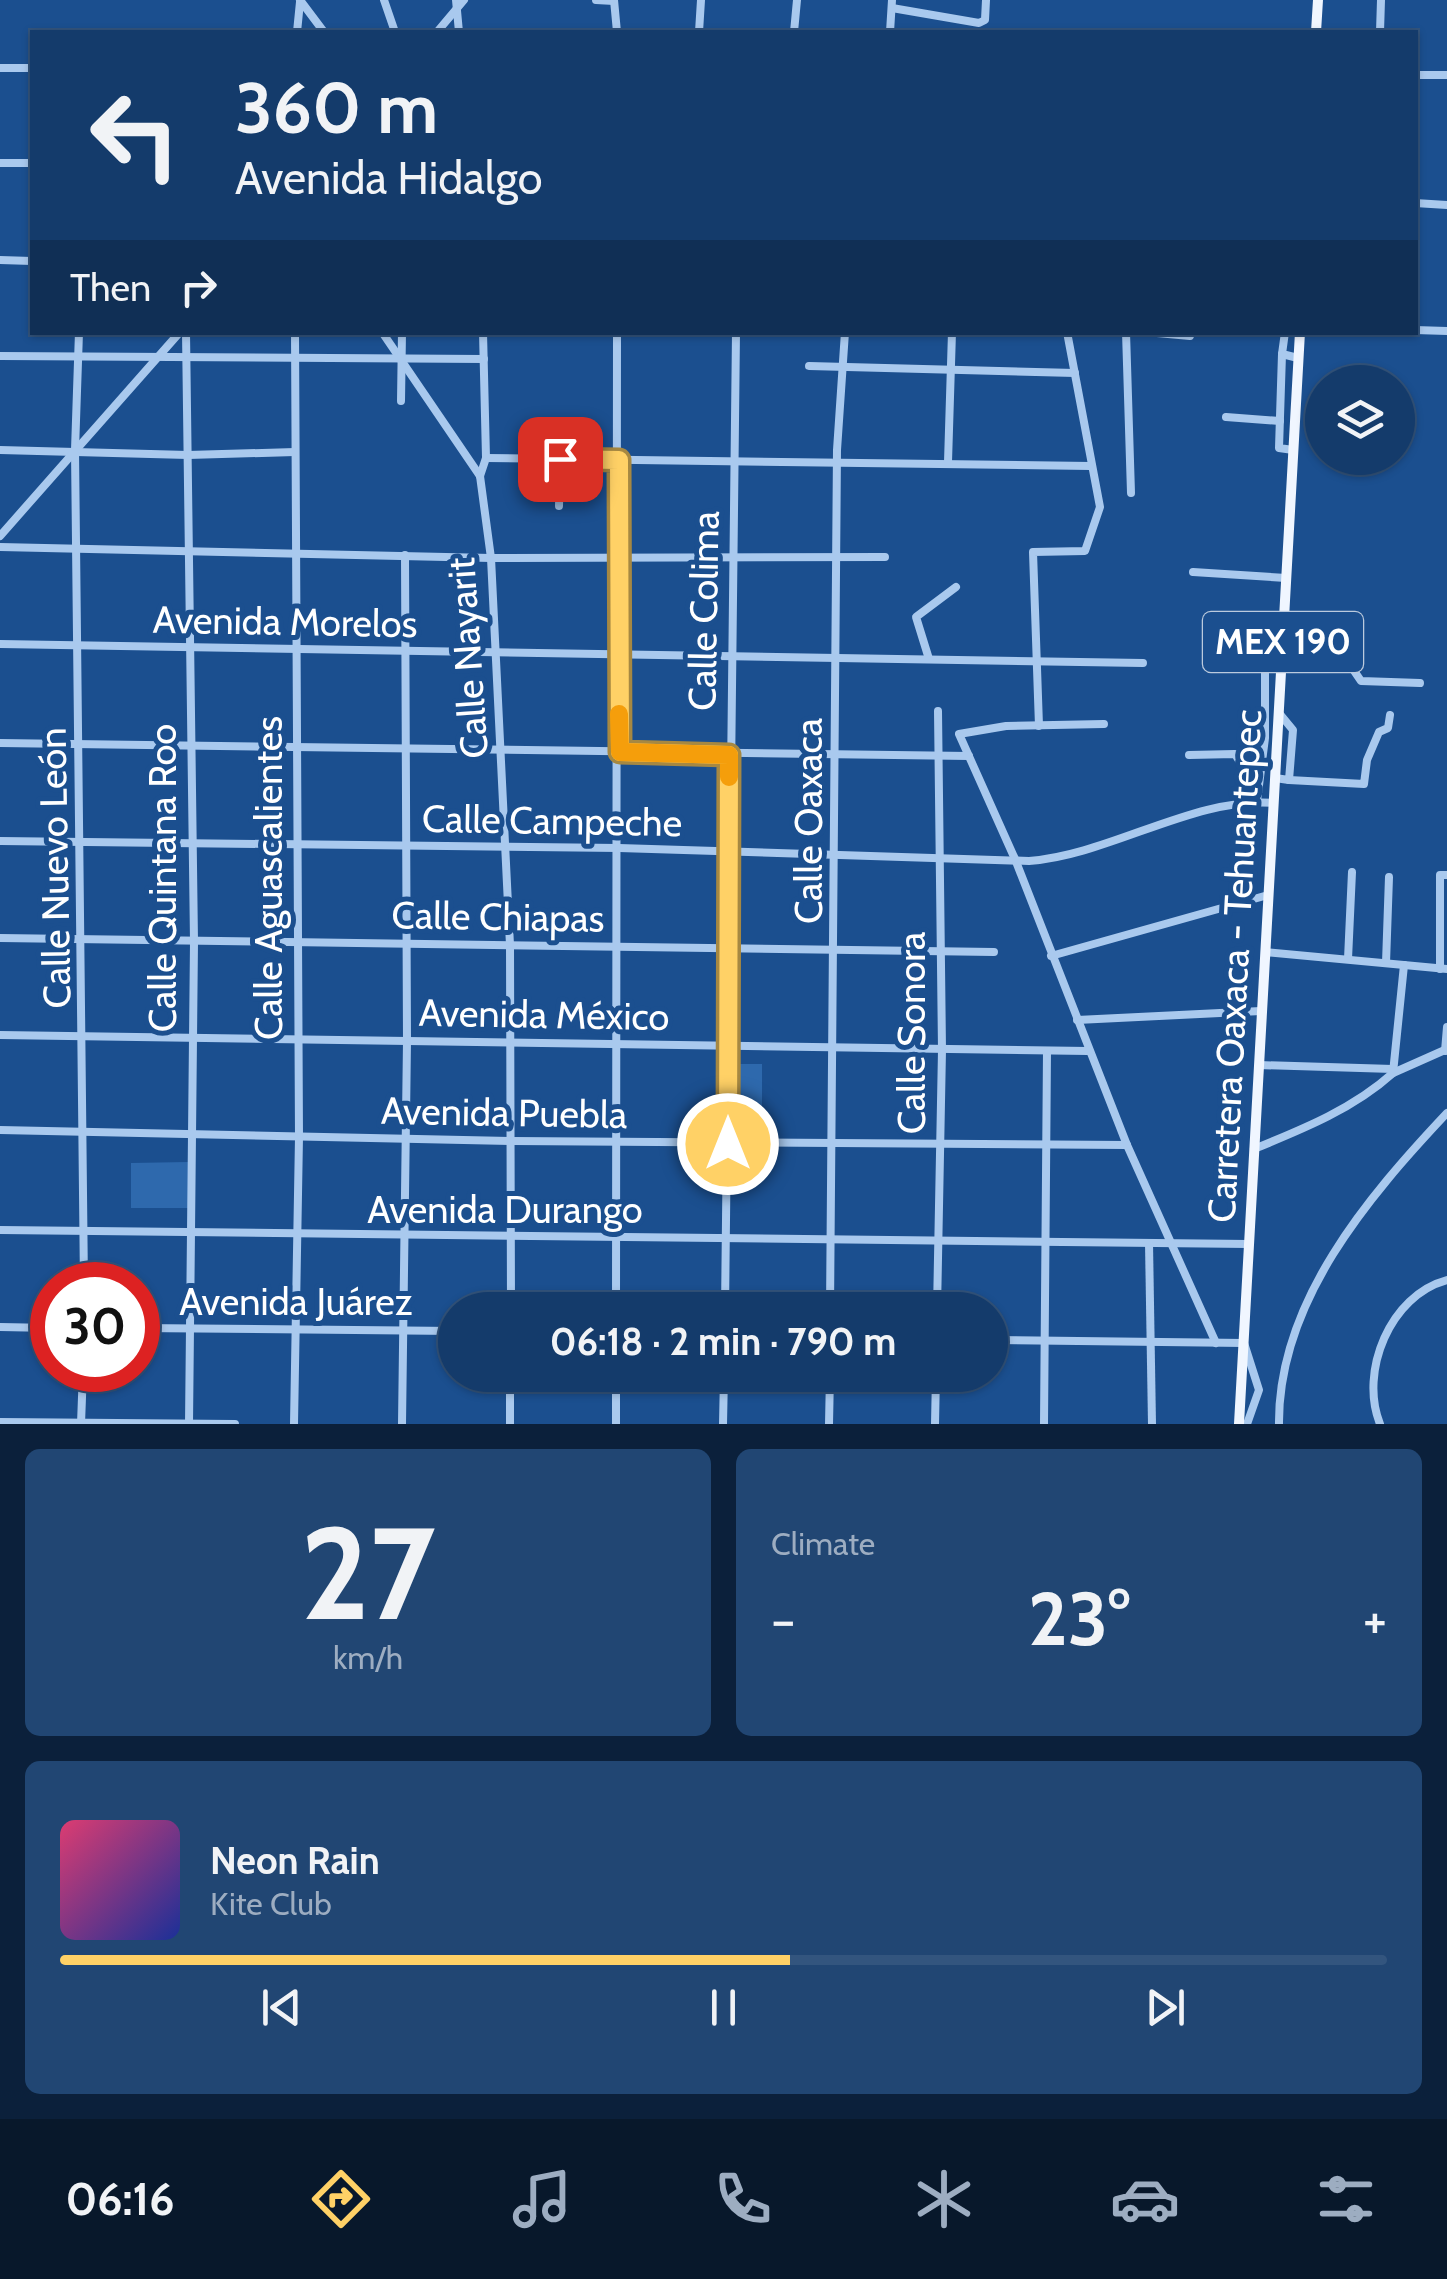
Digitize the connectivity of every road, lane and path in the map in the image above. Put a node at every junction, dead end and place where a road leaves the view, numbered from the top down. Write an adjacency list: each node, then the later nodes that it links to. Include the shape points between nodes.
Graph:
1 (384, 0): 15 (street)
2 (464, 0): 11 (street)
3 (596, 0): 4 (street)
4 (614, 0): 18 (street)
5 (700, 0): 19 (street)
6 (797, 0): 20 (street)
7 (986, 0): 12 (street, via 979,23)
8 (1318, 0): 22 (main road)
9 (1380, 0): 23 (street)
10 (300, 1): 13 (street); 14 (street)
11 (456, 4): 16 (street); 17 (street)
12 (892, 4): 21 (street)
13 (297, 30)
14 (322, 30)
15 (394, 30)
16 (437, 30)
17 (459, 30)
18 (617, 30)
19 (698, 30)
20 (794, 30)
21 (890, 30)
22 (1316, 30)
23 (1380, 30)
24 (0, 68): 25 (street)
25 (30, 68)
26 (1418, 74): 27 (street)
27 (1447, 75)
28 (0, 163): 29 (street)
29 (30, 164)
30 (1418, 204): 31 (street)
31 (1447, 205)
32 (0, 260): 33 (street)
33 (30, 261)
34 (1418, 330): 35 (street)
35 (1447, 331)
36 (79, 335): 55 (street, Calle Nuevo León)
37 (180, 335): 56 (street)
38 (184, 335): 60 (street, Calle Quintana Roo)
39 (296, 335): 61 (street, Calle Aguascalientes)
40 (384, 335): 57 (street, Calle Nayarit)
41 (402, 335): 57 (street)
42 (483, 335): 58 (street)
43 (617, 335): 78 (street)
44 (736, 335): 79 (street, Calle Colima)
45 (845, 335): 63 (street, Calle Oaxaca)
46 (952, 335): 64 (street)
47 (1068, 335): 65 (street)
48 (1126, 335): 84 (street)
49 (1179, 335): 52 (street)
50 (1285, 335): 53 (street)
51 (1300, 335): 59 (main road, Carretera Oaxaca - Tehuantepec / MEX 190)
52 (1190, 336)
53 (1282, 354): 59 (street); 66 (street)
54 (0, 356): 55 (street)
55 (79, 358): 56 (street); 72 (street, Calle Nuevo León)
56 (159, 358): 60 (street); 72 (street)
57 (402, 358): 58 (street); 61 (street); 67 (street); 83 (street, Calle Nayarit)
58 (484, 358): 76 (street)
59 (1298, 358): 68 (main road, Carretera Oaxaca - Tehuantepec / MEX 190)
60 (190, 359): 61 (street); 75 (street, Calle Quintana Roo)
61 (295, 360): 74 (street, Calle Aguascalientes)
62 (809, 366): 63 (street)
63 (843, 367): 64 (street); 80 (street, Calle Oaxaca)
64 (952, 368): 65 (street); 81 (street)
65 (1075, 373): 82 (street)
66 (1281, 398): 68 (street); 70 (street)
67 (401, 401)
68 (1296, 402): 73 (main road, Carretera Oaxaca - Tehuantepec / MEX 190)
69 (1226, 417): 70 (street)
70 (1280, 421): 73 (street, via 1279,448)
71 (0, 450): 72 (street)
72 (76, 450): 75 (street); 86 (street); 88 (street, Calle Nuevo León)
73 (1293, 450): 98 (main road, Carretera Oaxaca - Tehuantepec / MEX 190)
74 (295, 452): 75 (street); 90 (street, Calle Aguascalientes)
75 (188, 455): 89 (street, Calle Quintana Roo)
76 (486, 458): 77 (street); 83 (street)
77 (560, 459): 78 (street); 85 (street)
78 (619, 460): 79 (street); 93 (street)
79 (734, 460): 80 (street); 96 (street, Calle Colima)
80 (838, 461): 81 (street); 94 (street, Calle Oaxaca)
81 (948, 462): 82 (street)
82 (1092, 466): 112 (street, via 1100,507 1085,551 1033,552)
83 (480, 476): 95 (street, Calle Nayarit)
84 (1131, 493)
85 (560, 506)
86 (0, 536)
87 (0, 547): 88 (street)
88 (80, 550): 89 (street); 103 (street, Calle Nuevo León)
89 (190, 552): 90 (street); 104 (street, Calle Quintana Roo)
90 (296, 553): 91 (street); 105 (street, Calle Aguascalientes)
91 (405, 555): 95 (street); 106 (street)
92 (885, 556): 94 (street)
93 (618, 557): 95 (street); 96 (street); 108 (street)
94 (838, 557): 96 (street); 111 (street, Calle Oaxaca)
95 (491, 558): 107 (street, Calle Nayarit)
96 (732, 559): 110 (street, Calle Colima)
97 (1193, 572): 98 (street)
98 (1286, 578): 100 (main road, Carretera Oaxaca - Tehuantepec / MEX 190)
99 (956, 587): 113 (street, via 916,617)
100 (1283, 625): 101 (street); 109 (main road, Carretera Oaxaca - Tehuantepec / MEX 190)
101 (1209, 629)
102 (0, 644): 103 (street, Avenida Morelos)
103 (81, 645): 104 (street, Avenida Morelos); 122 (street, Calle Nuevo León)
104 (189, 649): 105 (street, Avenida Morelos); 123 (street, Calle Quintana Roo)
105 (295, 649): 106 (street, Avenida Morelos); 124 (street, Calle Aguascalientes)
106 (405, 651): 107 (street, Avenida Morelos); 125 (street)
107 (498, 654): 108 (street, Avenida Morelos); 126 (street, Calle Nayarit)
108 (619, 655): 110 (street, Avenida Morelos); 127 (street)
109 (1282, 655): 115 (street, via 1346,659 1360,681); 117 (main road, Carretera Oaxaca - Tehuantepec / MEX 190); 135 (street, via 1265,654)
110 (731, 657): 111 (street, Avenida Morelos); 128 (street, Calle Colima)
111 (838, 658): 113 (street, Avenida Morelos); 130 (street, Calle Oaxaca)
112 (1034, 658): 113 (street, Avenida Morelos); 114 (street, Avenida Morelos); 120 (street)
113 (928, 659)
114 (1143, 663)
115 (1420, 683)
116 (938, 711): 132 (street, Calle Sonora)
117 (1279, 713): 133 (main road, Carretera Oaxaca - Tehuantepec / MEX 190); 134 (street, via 1293,730)
118 (1390, 714): 134 (street, via 1366,760 1364,784)
119 (1104, 724): 120 (street)
120 (1039, 726): 131 (street, via 959,734)
121 (0, 743): 122 (street)
122 (80, 743): 123 (street); 138 (street, Calle Nuevo León)
123 (191, 744): 124 (street); 139 (street, Calle Quintana Roo)
124 (298, 748): 125 (street); 140 (street, Calle Aguascalientes)
125 (403, 750): 126 (street); 141 (street)
126 (502, 752): 127 (street); 142 (street, Calle Nayarit)
127 (620, 752): 128 (street); 143 (street)
128 (729, 755): 130 (street); 144 (street, Calle Colima)
129 (1189, 755): 135 (street, via 1235,754)
130 (836, 756): 132 (street); 145 (street, Calle Oaxaca)
131 (969, 756): 132 (street); 147 (street)
132 (940, 757): 146 (street, Calle Sonora)
133 (1276, 778): 134 (street); 136 (main road, Carretera Oaxaca - Tehuantepec / MEX 190)
134 (1289, 780)
135 (1258, 796): 136 (street, Calle Campeche); 147 (street, Calle Campeche, via 1082,853)
136 (1274, 803): 151 (main road, Carretera Oaxaca - Tehuantepec / MEX 190)
137 (0, 841): 138 (street, Calle Campeche)
138 (81, 842): 139 (street, Calle Campeche); 153 (street, Calle Nuevo León)
139 (192, 842): 140 (street, Calle Campeche); 155 (street, Calle Quintana Roo)
140 (298, 843): 141 (street, Calle Campeche); 154 (street, Calle Aguascalientes)
141 (404, 847): 142 (street, Calle Campeche); 156 (street)
142 (506, 847): 143 (street, Calle Campeche); 157 (street, Calle Nayarit)
143 (619, 848): 144 (street, Calle Campeche); 158 (street)
144 (729, 851): 145 (street, Calle Campeche); 159 (street, Calle Colima)
145 (836, 854): 146 (street, Calle Campeche); 160 (street, Calle Oaxaca)
146 (941, 857): 147 (street, Calle Campeche); 161 (street, Calle Sonora)
147 (1015, 859): 164 (street)
148 (1352, 872): 165 (street)
149 (1447, 876): 168 (street, via 1440,875)
150 (1389, 878): 166 (street)
151 (1268, 895): 163 (main road, Carretera Oaxaca - Tehuantepec / MEX 190); 164 (street)
152 (0, 938): 153 (street, Calle Chiapas)
153 (83, 940): 155 (street, Calle Chiapas); 173 (street, Calle Nuevo León)
154 (297, 940): 155 (street, Calle Chiapas); 156 (street, Calle Chiapas); 176 (street, Calle Aguascalientes)
155 (194, 942): 174 (street, Calle Quintana Roo)
156 (406, 943): 157 (street, Calle Chiapas); 175 (street)
157 (510, 945): 158 (street, Calle Chiapas); 177 (street, Calle Nayarit)
158 (618, 946): 159 (street, Calle Chiapas); 178 (street)
159 (728, 948): 160 (street, Calle Chiapas); 179 (street, Calle Colima)
160 (836, 950): 161 (street, Calle Chiapas); 180 (street, Calle Oaxaca)
161 (940, 951): 162 (street, Calle Chiapas); 181 (street, Calle Sonora)
162 (994, 952)
163 (1265, 952): 165 (street); 169 (main road, Carretera Oaxaca - Tehuantepec / MEX 190)
164 (1051, 956): 170 (street)
165 (1348, 959): 166 (street)
166 (1386, 963): 167 (street)
167 (1404, 965): 168 (street); 186 (street)
168 (1444, 969)
169 (1261, 1011): 170 (street); 185 (main road, Carretera Oaxaca - Tehuantepec / MEX 190)
170 (1077, 1020): 182 (street)
171 (1447, 1027): 183 (street)
172 (0, 1034): 173 (street, Avenida México)
173 (84, 1036): 174 (street, Avenida México); 189 (street, Calle Nuevo León)
174 (190, 1039): 176 (street, Avenida México); 190 (street, Calle Quintana Roo)
175 (407, 1040): 176 (street, Avenida México); 177 (street, Avenida México); 192 (street)
176 (297, 1041): 191 (street, Calle Aguascalientes)
177 (512, 1042): 178 (street, Avenida México); 193 (street, Calle Nayarit)
178 (616, 1043): 179 (street, Avenida México); 194 (street)
179 (727, 1046): 180 (street, Avenida México); 195 (street, Calle Colima)
180 (833, 1048): 181 (street, Avenida México); 196 (street, Calle Oaxaca)
181 (942, 1050): 184 (street, Avenida México); 199 (street, Calle Sonora)
182 (1088, 1050): 184 (street, Avenida México); 198 (street)
183 (1446, 1050): 186 (street)
184 (1047, 1052): 197 (street)
185 (1259, 1065): 186 (street); 200 (main road, Carretera Oaxaca - Tehuantepec / MEX 190)
186 (1393, 1071): 200 (street, via 1346,1106)
187 (1447, 1113): 235 (street, via 1344,1234 1293,1342)
188 (0, 1130): 189 (street, Avenida Puebla)
189 (85, 1130): 190 (street, Avenida Puebla); 202 (street, Calle Nuevo León)
190 (190, 1131): 191 (street, Avenida Puebla); 203 (street, Calle Quintana Roo)
191 (299, 1137): 192 (street, Avenida Puebla); 204 (street, Calle Aguascalientes)
192 (404, 1139): 193 (street, Avenida Puebla); 205 (street)
193 (513, 1142): 194 (street, Avenida Puebla); 206 (street, Calle Nayarit)
194 (616, 1142): 195 (street, Avenida Puebla); 207 (street)
195 (728, 1144): 196 (street, Avenida Puebla); 208 (street, Calle Colima)
196 (833, 1144): 199 (street, Avenida Puebla); 209 (street, Calle Oaxaca)
197 (1045, 1144): 198 (street, Avenida Puebla); 199 (street, Avenida Puebla); 211 (street)
198 (1127, 1145): 213 (street)
199 (940, 1146): 210 (street, Calle Sonora)
200 (1254, 1149): 214 (main road, Carretera Oaxaca - Tehuantepec / MEX 190)
201 (0, 1230): 202 (street, Avenida Durango)
202 (84, 1232): 203 (street, Avenida Durango); 215 (street, Calle Nuevo León)
203 (191, 1235): 204 (street, Avenida Durango); 225 (street, Calle Quintana Roo)
204 (296, 1235): 205 (street, Avenida Durango); 226 (street, Calle Aguascalientes)
205 (403, 1237): 206 (street, Avenida Durango); 227 (street)
206 (512, 1238): 207 (street, Avenida Durango); 217 (street, Calle Nayarit)
207 (616, 1238): 208 (street, Avenida Durango); 218 (street)
208 (725, 1238): 209 (street, Avenida Durango); 219 (street, Calle Colima)
209 (830, 1241): 210 (street, Avenida Durango); 220 (street, Calle Oaxaca)
210 (938, 1241): 211 (street, Avenida Durango); 221 (street, Calle Sonora)
211 (1044, 1242): 212 (street, Avenida Durango); 230 (street)
212 (1149, 1242): 213 (street, Avenida Durango); 231 (street)
213 (1174, 1243): 214 (street, Avenida Durango); 232 (street)
214 (1249, 1244): 233 (main road, Carretera Oaxaca - Tehuantepec / MEX 190)
215 (84, 1262)
216 (1447, 1280): 258 (street, via 1420,1295 1382,1339 1372,1377)
217 (512, 1292)
218 (616, 1292)
219 (724, 1292)
220 (830, 1292)
221 (937, 1292)
222 (0, 1327): 223 (street)
223 (30, 1328)
224 (160, 1328): 225 (street, Avenida Juárez)
225 (190, 1328): 226 (street, Avenida Juárez); 244 (street, Calle Quintana Roo)
226 (296, 1330): 227 (street, Avenida Juárez); 246 (street, Calle Aguascalientes)
227 (402, 1330): 228 (street, Avenida Juárez); 247 (street)
228 (438, 1331)
229 (1008, 1340): 230 (street)
230 (1044, 1340): 231 (street); 253 (street)
231 (1151, 1342): 232 (street); 254 (street)
232 (1216, 1343): 233 (street)
233 (1244, 1343): 234 (street); 255 (main road, Carretera Oaxaca - Tehuantepec / MEX 190)
234 (1260, 1390): 235 (street); 256 (street)
235 (1279, 1391): 257 (street)
236 (82, 1392): 243 (street)
237 (510, 1392): 248 (street)
238 (616, 1392): 249 (street)
239 (724, 1392): 250 (street)
240 (830, 1392): 251 (street)
241 (936, 1392): 252 (street)
242 (0, 1422): 243 (street)
243 (81, 1424): 244 (street)
244 (189, 1424): 245 (street)
245 (235, 1424)
246 (294, 1424)
247 (402, 1424)
248 (510, 1424)
249 (616, 1424)
250 (723, 1424)
251 (829, 1424)
252 (935, 1424)
253 (1044, 1424)
254 (1152, 1424)
255 (1239, 1424)
256 (1247, 1424)
257 (1279, 1424)
258 (1380, 1424)

